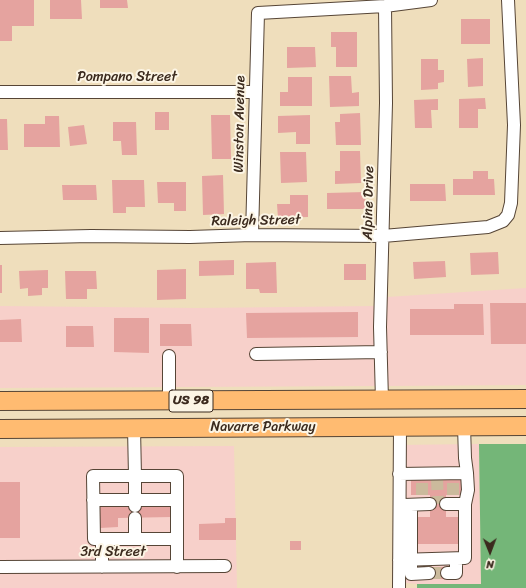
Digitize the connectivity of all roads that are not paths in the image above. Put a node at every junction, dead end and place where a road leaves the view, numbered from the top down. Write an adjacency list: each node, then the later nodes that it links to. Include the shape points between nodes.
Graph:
1 (431, 0): 3 (street)
2 (508, 0): 7 (street, Raleigh Street, via 514,125 511,203 508,215 488,227)
3 (385, 6): 5 (street, Winston Avenue, via 258,13); 7 (street, Alpine Drive)
4 (0, 92): 5 (street, Pompano Street)
5 (255, 92): 6 (street, Winston Avenue)
6 (252, 235): 7 (street, Raleigh Street); 8 (street, Raleigh Street)
7 (383, 236): 9 (street, Alpine Drive)
8 (0, 238)
9 (381, 352): 10 (street); 13 (street, Alpine Drive)
10 (256, 354)
11 (169, 356): 15 (street)
12 (526, 399): 13 (highway, Navarre Parkway / US 98)
13 (382, 400): 15 (highway, Navarre Parkway / US 98); 21 (highway, via 376,411 367,418 222,420)
14 (0, 401): 15 (highway, Navarre Parkway / US 98)
15 (169, 401)
16 (526, 408): 17 (highway, via 423,409 404,416)
17 (400, 426): 18 (highway, Navarre Parkway / US 98); 21 (highway, Navarre Parkway / US 98); 24 (street)
18 (464, 426): 19 (highway, Navarre Parkway / US 98); 23 (street)
19 (526, 426)
20 (134, 428): 21 (highway, Navarre Parkway / US 98); 22 (highway, Navarre Parkway / US 98); 25 (street)
21 (208, 428)
22 (0, 429)
23 (467, 473): 24 (street, via 453,476); 32 (street, via 468,490 454,502 465,558)
24 (399, 474): 33 (street, via 417,502)
25 (135, 476): 26 (street, via 93,476); 27 (street, via 177,476); 28 (street)
26 (94, 500): 28 (street); 29 (street, via 94,539)
27 (177, 500): 28 (street); 31 (street)
28 (135, 508): 30 (street)
29 (102, 539): 30 (street); 36 (street)
30 (135, 539): 31 (street)
31 (177, 539): 37 (street)
32 (456, 559): 33 (street); 39 (street, via 456,573)
33 (405, 560): 38 (street, via 411,574); 40 (street)
34 (225, 566): 37 (street, 3rd Street)
35 (0, 567): 36 (street, 3rd Street)
36 (102, 567): 37 (street, 3rd Street)
37 (177, 567)
38 (429, 573)
39 (447, 573)
40 (398, 588)

